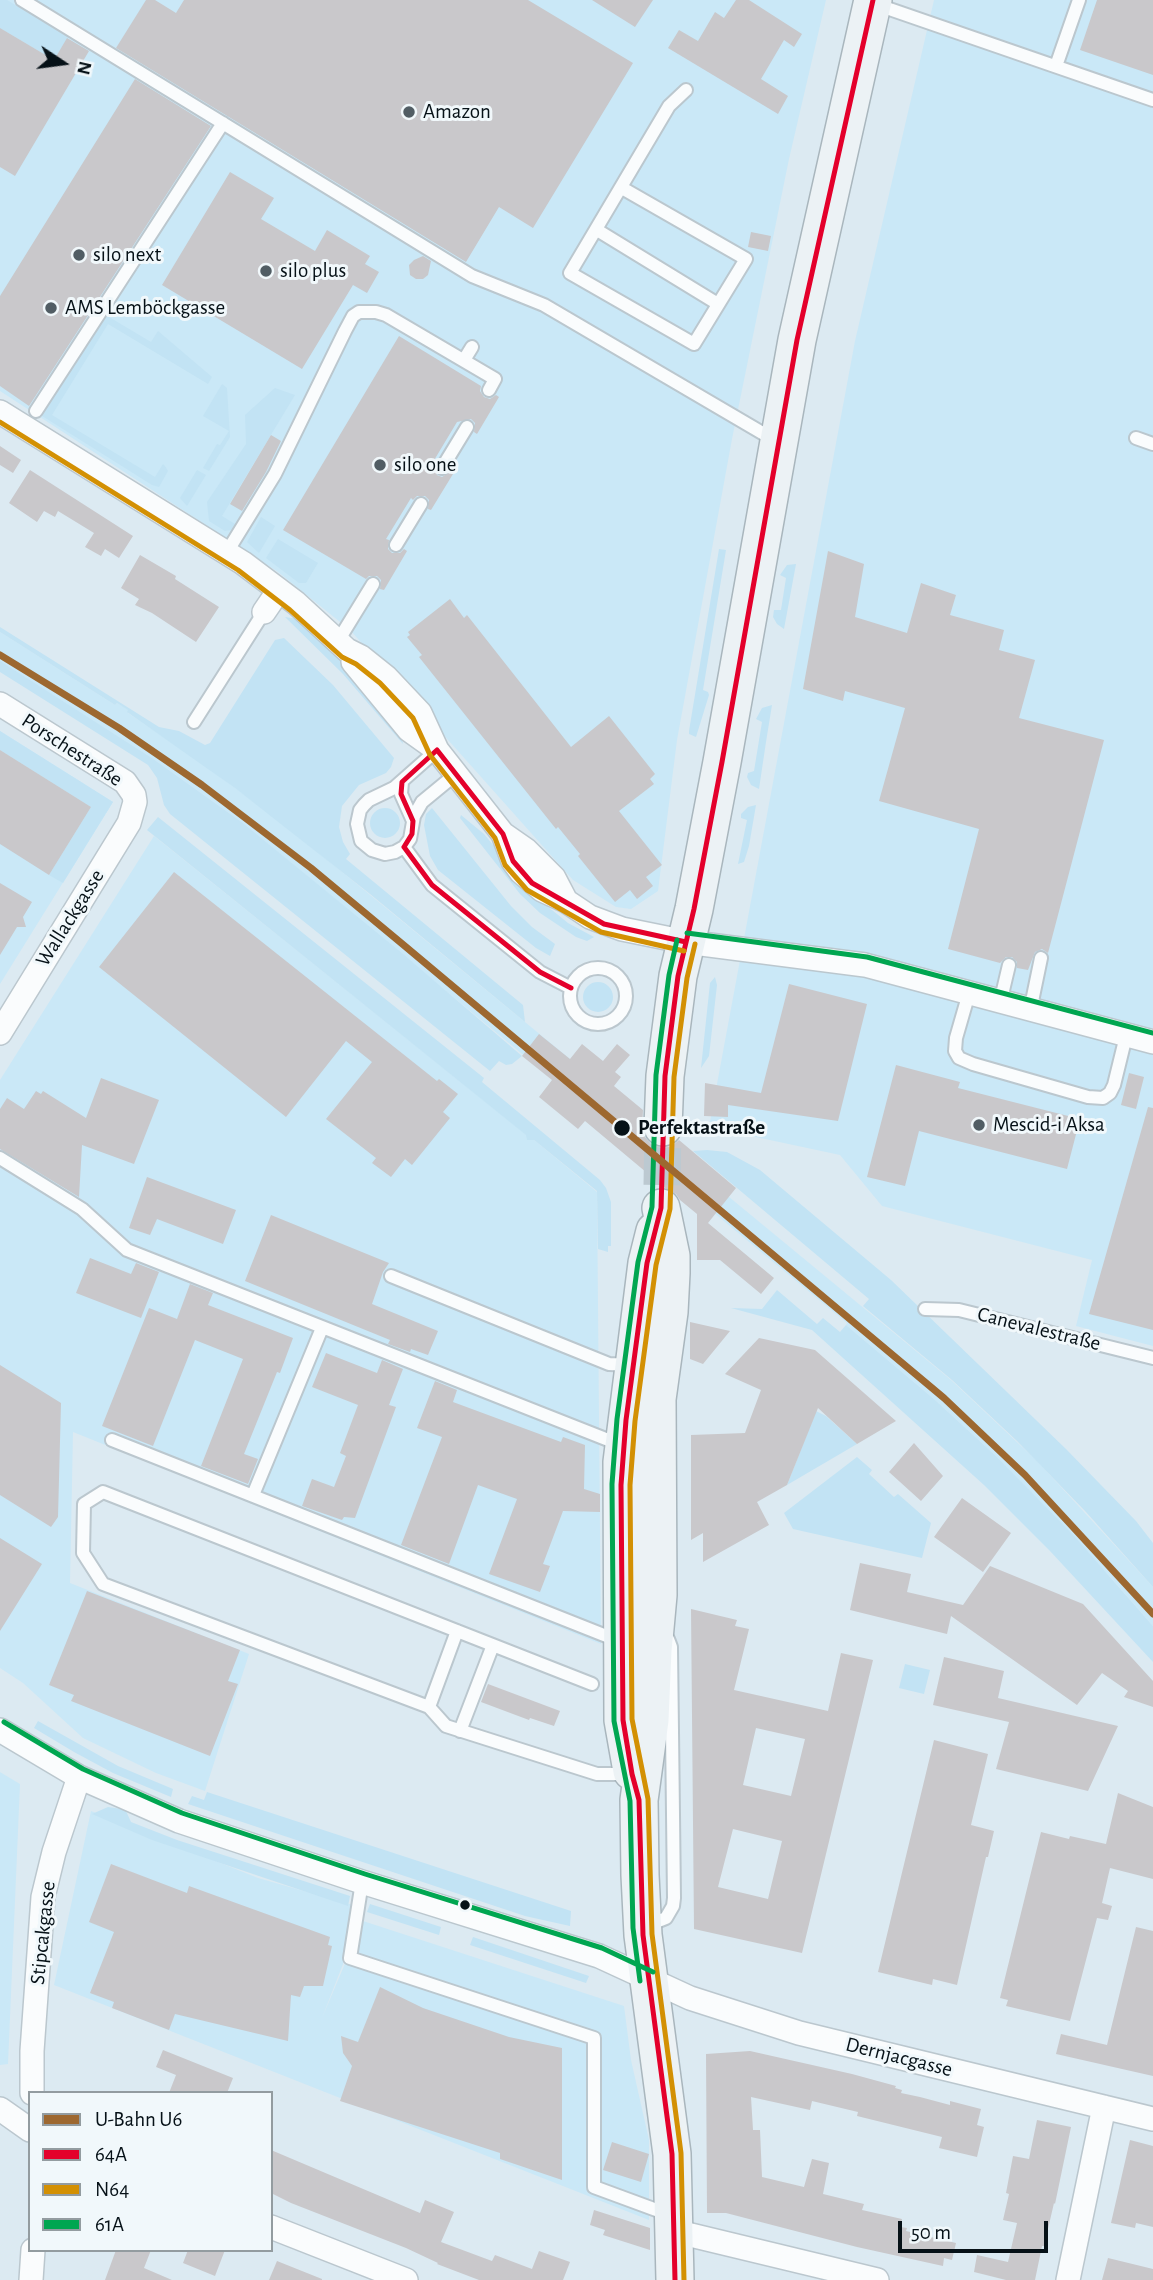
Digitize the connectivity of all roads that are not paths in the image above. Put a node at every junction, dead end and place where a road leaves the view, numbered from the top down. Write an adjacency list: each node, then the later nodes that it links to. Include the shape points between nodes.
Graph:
1 (22, 0): 7 (lane)
2 (1079, 0): 4 (lane)
3 (873, 2): 4 (lane); 18 (main road)
4 (1056, 66): 6 (lane)
5 (686, 90): 8 (lane, via 669,106)
6 (1153, 100)
7 (223, 123): 14 (lane); 18 (lane, via 472,276 544,305)
8 (622, 188): 9 (lane); 10 (lane, via 746,259)
9 (597, 230): 10 (lane); 10 (lane, via 570,273 694,344)
10 (718, 304)
11 (472, 347): 12 (lane)
12 (464, 360): 13 (lane, via 495,379); 23 (lane, via 386,315 366,310 354,316 275,474)
13 (489, 390)
14 (36, 411)
15 (0, 412): 23 (street)
16 (467, 428): 20 (lane)
17 (1136, 438): 19 (lane)
18 (778, 442): 36 (main road)
19 (1153, 444)
20 (442, 468)
21 (421, 504): 22 (lane)
22 (396, 545)
23 (227, 552): 25 (street)
24 (373, 584): 27 (lane)
25 (279, 590): 26 (street); 27 (street)
26 (264, 612): 29 (lane)
27 (343, 646): 30 (street, via 402,722)
28 (0, 704): 33 (street, Porschestraße, via 125,782)
29 (194, 722)
30 (437, 750): 31 (street); 32 (lane)
31 (456, 774): 34 (lane, via 422,802); 36 (street, via 503,834 513,861 528,880 611,926)
32 (402, 782): 34 (lane, via 401,794); 35 (lane, via 364,805 357,824 361,841 372,850 390,854)
33 (135, 802): 43 (street, Wallackgasse, via 129,823)
34 (413, 821): 35 (lane)
35 (404, 847): 39 (lane, via 432,885 540,972)
36 (686, 942): 40 (street, via 865,965); 46 (main road, via 673,1009)
37 (1041, 958): 42 (lane)
38 (1009, 965): 41 (lane)
39 (572, 988): 39 (lane, via 572,1008 590,1023 610,1022 625,1004 622,983 606,970 588,970)
40 (970, 993): 41 (street); 44 (lane, via 956,1038 959,1058 1088,1097 1110,1093)
41 (1000, 1003): 42 (street)
42 (1030, 1011): 44 (street)
43 (0, 1032)
44 (1126, 1035): 45 (street)
45 (1153, 1042)
46 (663, 1127)
47 (0, 1157): 50 (lane, via 82,1209 127,1251)
48 (391, 1276): 52 (lane, via 609,1364)
49 (925, 1309): 51 (lane, Canevalestraße, via 959,1310)
50 (322, 1328): 54 (lane); 56 (lane)
51 (1153, 1358)
52 (633, 1365): 54 (main road); 55 (main road, via 661,1197 671,1273 657,1399)
53 (112, 1440): 56 (lane)
54 (624, 1446): 55 (lane, via 638,1454); 57 (main road, via 622,1582)
55 (657, 1478): 57 (main road, via 658,1595)
56 (253, 1495): 57 (lane)
57 (644, 1629): 65 (main road, via 650,1720); 67 (lane, via 666,1634 671,1647 674,1898 666,1919)
58 (457, 1631): 59 (lane); 61 (lane); 61 (lane, via 103,1492 84,1504 83,1553 103,1584)
59 (493, 1645): 60 (lane); 63 (lane)
60 (592, 1684)
61 (429, 1707): 63 (lane, via 446,1726)
62 (0, 1730): 64 (street, Dernjacgasse)
63 (460, 1731): 65 (lane)
64 (79, 1777): 66 (street, Dernjacgasse, via 179,1821); 69 (street, Stipcakgasse, via 43,1896)
65 (636, 1787): 67 (main road)
66 (362, 1882): 68 (street, Dernjacgasse, via 599,1956); 74 (lane, via 351,1958 594,2038 594,2187)
67 (642, 1927): 68 (main road)
68 (649, 1980): 70 (street, Dernjacgasse, via 799,2033); 74 (main road, via 670,2131)
69 (32, 2091)
70 (1104, 2107): 72 (street, Dernjacgasse); 81 (street)
71 (0, 2109): 73 (street)
72 (1153, 2119)
73 (28, 2129)
74 (674, 2224): 79 (main road); 80 (street)
75 (273, 2228): 78 (street)
76 (33, 2252): 77 (street)
77 (31, 2280)
78 (406, 2280)
79 (675, 2280)
80 (877, 2280)
81 (1068, 2280)

